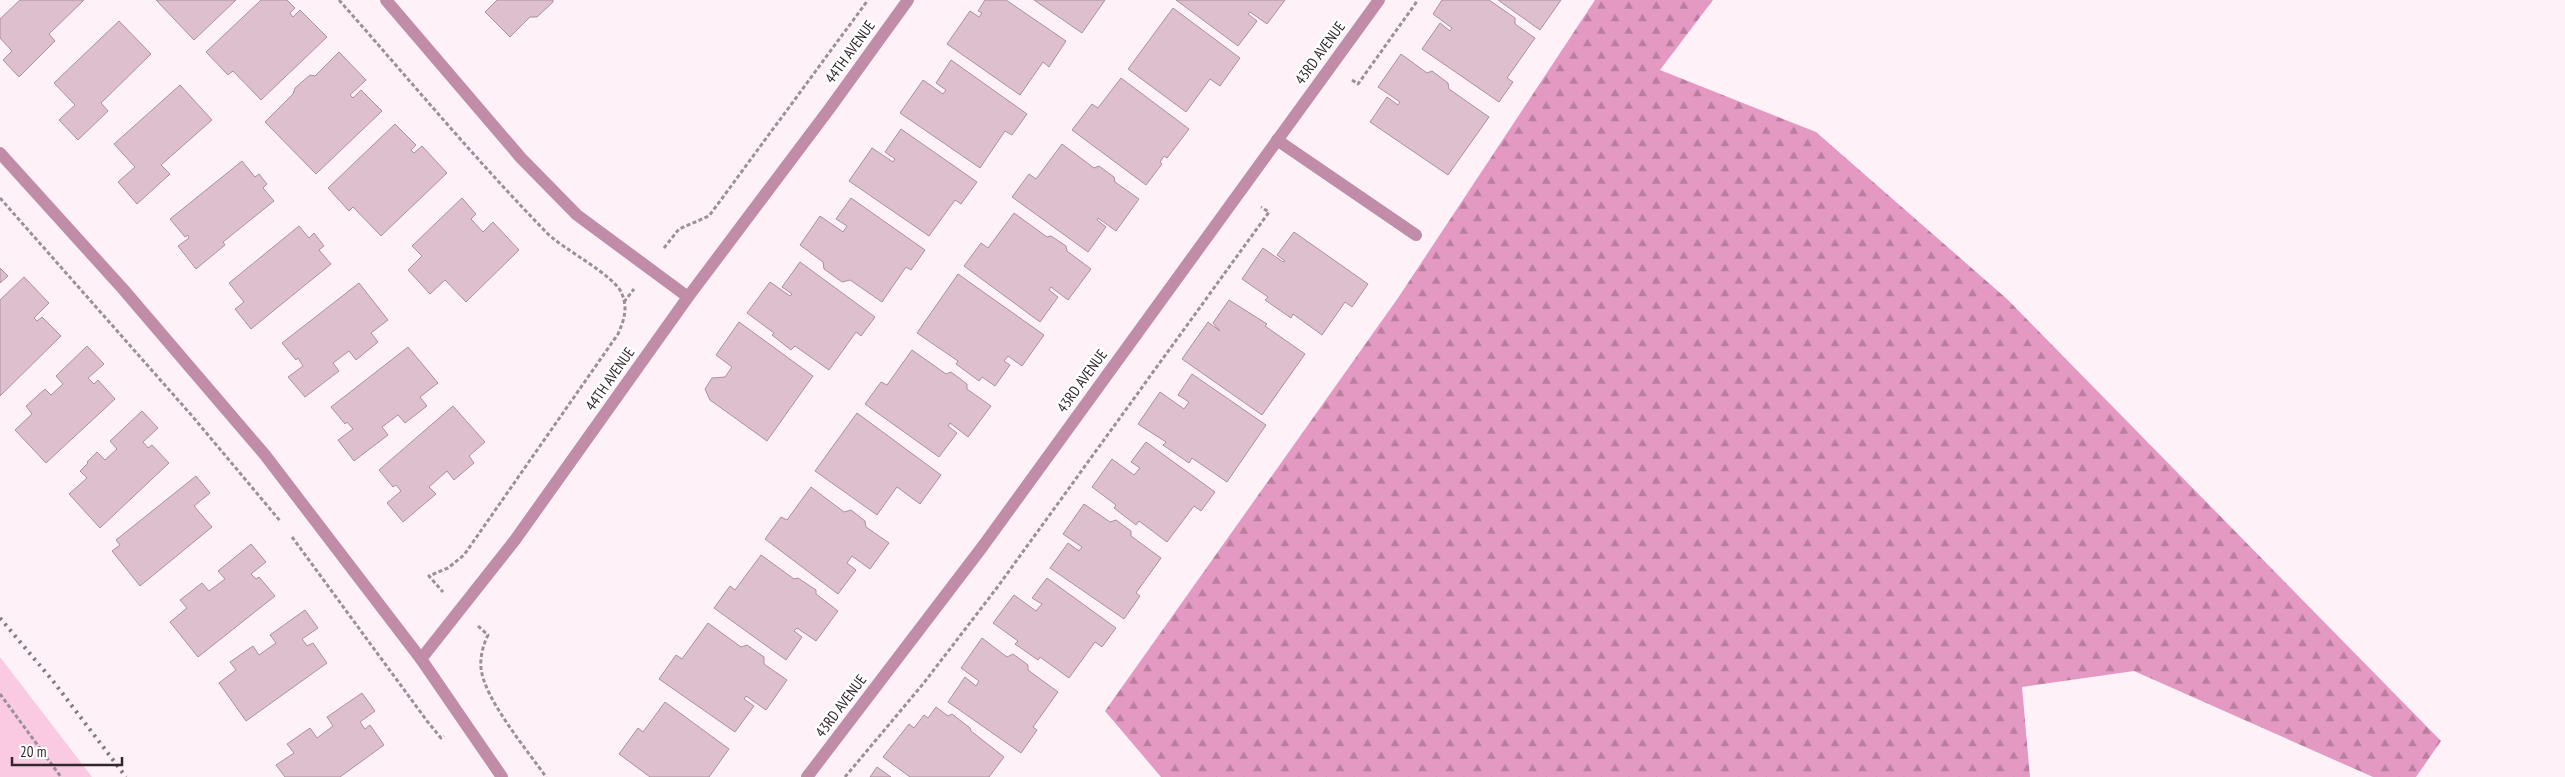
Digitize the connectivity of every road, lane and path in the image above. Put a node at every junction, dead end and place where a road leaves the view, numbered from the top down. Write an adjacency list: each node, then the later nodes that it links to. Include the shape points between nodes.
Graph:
1 (339, 0): 15 (path, via 497,182 553,239 607,277 622,293)
2 (386, 0): 13 (street, via 521,158 577,215)
3 (868, 0): 13 (path, via 709,216 679,229)
4 (908, 0): 14 (street, 44TH AVENUE)
5 (1379, 0): 7 (street, 43RD AVENUE)
6 (1418, 0): 7 (path, via 1358,84)
7 (1331, 65): 8 (street, 43RD AVENUE)
8 (1277, 140): 10 (street, 43RD AVENUE); 12 (street)
9 (0, 153): 19 (street, via 123,289 265,455)
10 (1240, 192): 25 (street, 43RD AVENUE, via 983,546); 26 (path, via 1269,212 996,589 923,684)
11 (0, 198): 16 (path)
12 (1416, 235)
13 (649, 268): 14 (street); 15 (path)
14 (688, 297): 18 (street, 44TH AVENUE, via 515,540)
15 (624, 303): 18 (path, via 626,317 618,334 464,555 448,568 429,576)
16 (284, 526)
17 (290, 533): 21 (path, via 441,738)
18 (459, 610): 19 (street, 44TH AVENUE); 24 (path, via 488,635 483,646 481,669 488,690)
19 (421, 658): 21 (street)
20 (0, 694): 22 (path)
21 (462, 721): 23 (street)
22 (60, 777)
23 (502, 777)
24 (546, 777)
25 (807, 777)
26 (845, 777)

